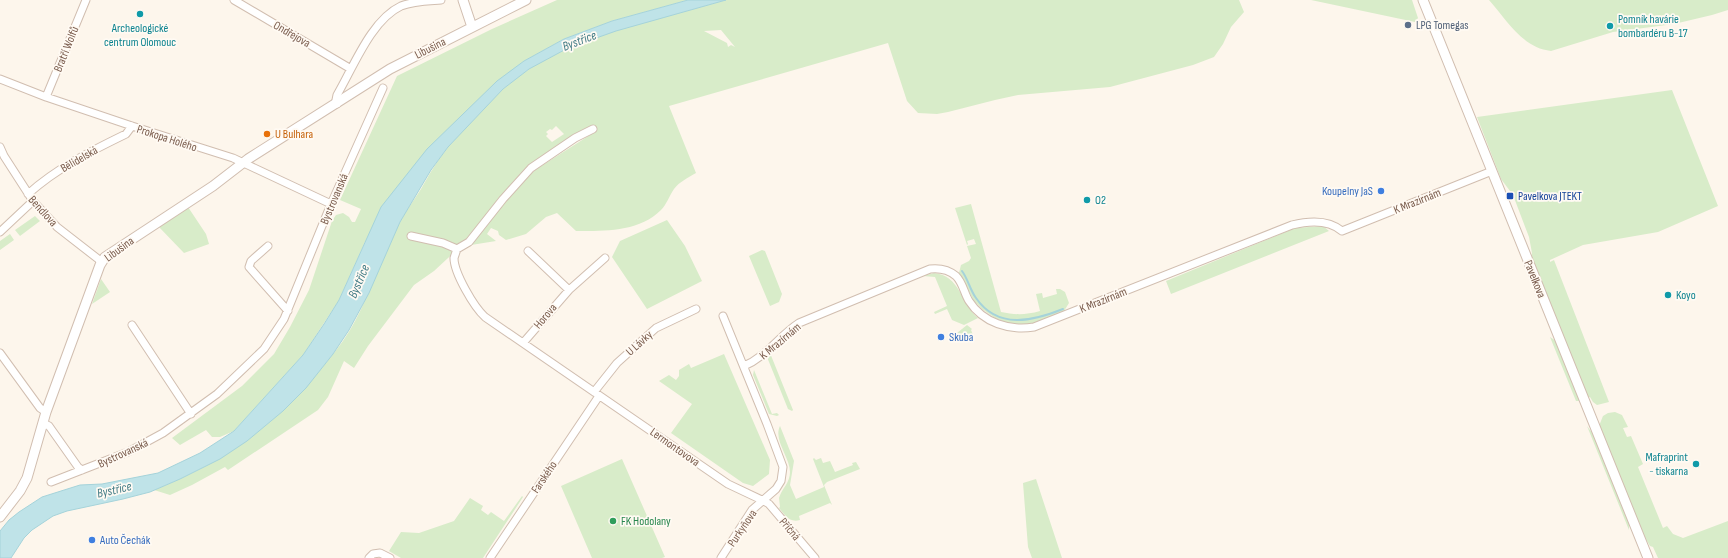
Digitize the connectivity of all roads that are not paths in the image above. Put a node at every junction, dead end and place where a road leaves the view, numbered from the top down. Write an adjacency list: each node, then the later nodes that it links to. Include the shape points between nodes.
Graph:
1 (86, 0): 11 (street, Bratří Wolfů)
2 (234, 0): 8 (street, Ondřejova)
3 (441, 0): 8 (street, via 411,3 392,12 366,41)
4 (463, 0): 7 (street)
5 (526, 0): 7 (street, Libušina)
6 (1423, 0): 17 (street, Pavelkova)
7 (472, 27): 12 (street, Libušina, via 390,69)
8 (351, 69): 12 (street, via 336,98)
9 (0, 79): 11 (street, Prokopa Holého)
10 (383, 88): 20 (street, Bystrovanská)
11 (46, 97): 13 (street, Prokopa Holého)
12 (337, 104): 16 (street, Libušina)
13 (132, 126): 16 (street, Prokopa Holého); 18 (street, Bělidelská, via 126,134 44,179)
14 (594, 129): 24 (street, via 575,138 531,168 469,242)
15 (0, 147): 18 (street, Bendlova)
16 (243, 163): 20 (street, Prokopa Holého); 27 (street, Libušina, via 213,186 114,250)
17 (1492, 171): 35 (street, K Mrazírnám, via 1342,231 1316,222 1292,225 1034,327 1009,327 992,321 970,303 955,275 940,269 930,269 799,323 758,359); 49 (street, Pavelkova)
18 (28, 194): 19 (street, Bendlova)
19 (33, 202): 21 (street); 27 (street, Bendlova, via 57,226)
20 (331, 204): 30 (street, Bystrovanská)
21 (0, 232)
22 (411, 236): 24 (street)
23 (268, 246): 30 (street, via 249,266)
24 (457, 249): 33 (street, Lermontovova, via 454,259 456,266 474,305 485,317)
25 (528, 251): 28 (street)
26 (606, 258): 28 (street, Horova)
27 (102, 262): 37 (street, Libušina)
28 (569, 290): 33 (street, Horova)
29 (696, 309): 36 (street, U Lávky, via 656,328 617,363)
30 (288, 311): 38 (street, Bystrovanská, via 271,339 255,358 217,394)
31 (723, 316): 35 (street)
32 (132, 325): 38 (street)
33 (523, 343): 36 (street, Lermontovova)
34 (0, 353): 37 (street, via 40,408)
35 (744, 366): 42 (street, via 783,467 781,481)
36 (597, 394): 42 (street, Lermontovova, via 728,484); 46 (street, Farského)
37 (46, 412): 39 (street, Libušina)
38 (191, 414): 40 (street, Bystrovanská, via 150,441)
39 (43, 423): 40 (street, via 49,426); 43 (street, Libušina, via 27,478)
40 (82, 470): 41 (street, Bystrovanská)
41 (52, 482)
42 (764, 501): 47 (street, Purkyňova, via 752,510); 48 (street, Příčná, via 773,508)
43 (0, 517)
44 (370, 557): 45 (street, via 382,553)
45 (390, 558)
46 (490, 558)
47 (722, 558)
48 (815, 558)
49 (1648, 558)

